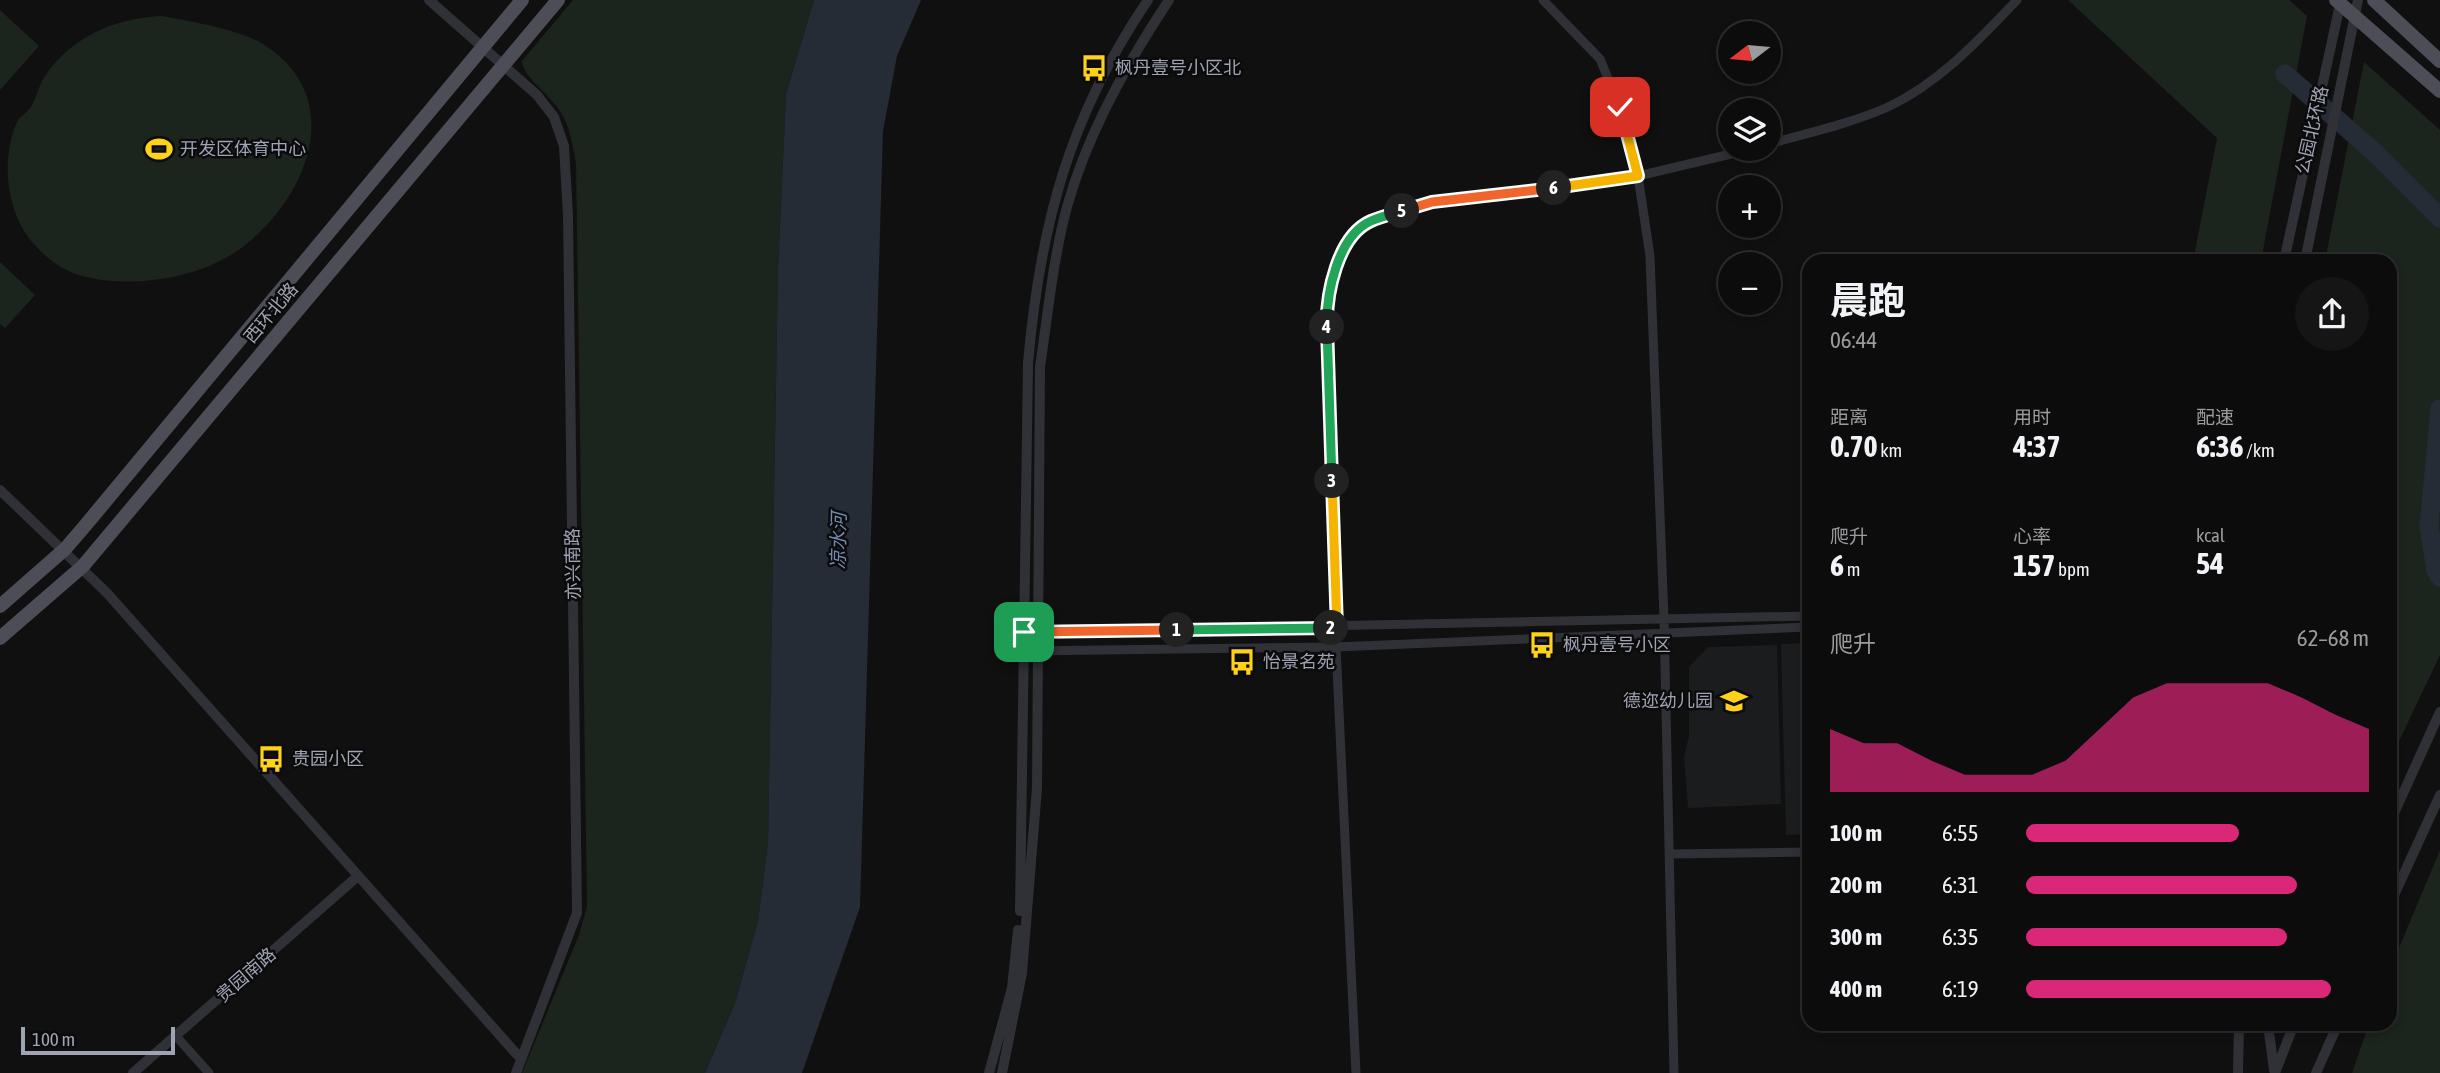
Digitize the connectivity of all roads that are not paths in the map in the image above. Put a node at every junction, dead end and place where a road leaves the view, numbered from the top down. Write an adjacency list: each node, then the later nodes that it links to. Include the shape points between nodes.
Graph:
1 (429, 0): 12 (street, 亦兴南路)
2 (522, 0): 12 (main road, 西环北路)
3 (558, 0): 14 (main road, 西环北路)
4 (1148, 0): 29 (street, via 1073,139 1042,245 1028,363)
5 (1169, 0): 30 (street, via 1086,148 1058,249 1040,366)
6 (1543, 0): 18 (street, via 1600,59 1620,107)
7 (2017, 0): 16 (street, via 1974,46 1915,91 1888,107)
8 (2358, 0): 11 (street, 公园北环路)
9 (2374, 0): 13 (main road)
10 (2339, 1): 11 (main road); 19 (street, 公园北环路)
11 (2355, 15): 15 (main road); 20 (street, 公园北环路)
12 (482, 48): 14 (street, 亦兴南路); 22 (main road, 西环北路)
13 (2440, 61)
14 (503, 67): 23 (main road, 西环北路); 48 (street, 亦兴南路, via 537,95 554,117 564,146 568,230 577,913)
15 (2440, 91)
16 (1781, 140)
17 (1718, 157): 18 (street)
18 (1638, 176): 26 (street, via 1650,256); 27 (street, via 1432,202 1368,222 1342,250 1326,301)
19 (2285, 254)
20 (2306, 254)
21 (0, 489): 22 (street)
22 (65, 549): 23 (street); 24 (main road, 西环北路)
23 (83, 566): 32 (main road, 西环北路); 41 (street)
24 (0, 606)
25 (1802, 616): 26 (street)
26 (1664, 618): 27 (street); 31 (street)
27 (1337, 628): 30 (street); 33 (street)
28 (1802, 628): 31 (street)
29 (1024, 632): 30 (street); 34 (street)
30 (1040, 632): 35 (street)
31 (1664, 633): 33 (street); 40 (street)
32 (0, 638)
33 (1336, 647): 35 (street); 54 (street)
34 (1024, 651): 35 (street); 52 (street, via 1020,911 1012,988)
35 (1040, 651): 53 (street, via 1037,788 1022,973)
36 (2440, 712): 38 (street)
37 (2440, 795): 42 (street)
38 (2397, 807)
39 (1802, 852): 40 (street)
40 (1669, 854): 55 (street)
41 (358, 876): 47 (street, 贵园南路); 48 (street)
42 (2397, 889)
43 (2239, 1031): 56 (street)
44 (2269, 1031): 57 (street)
45 (2291, 1031): 57 (street)
46 (2335, 1031): 58 (street)
47 (176, 1036): 49 (street, 贵园南路); 50 (street)
48 (522, 1059): 51 (street, 亦兴南路)
49 (133, 1073)
50 (209, 1073)
51 (516, 1073)
52 (989, 1073)
53 (1002, 1073)
54 (1356, 1073)
55 (1674, 1073)
56 (2238, 1073)
57 (2275, 1073)
58 (2316, 1073)

